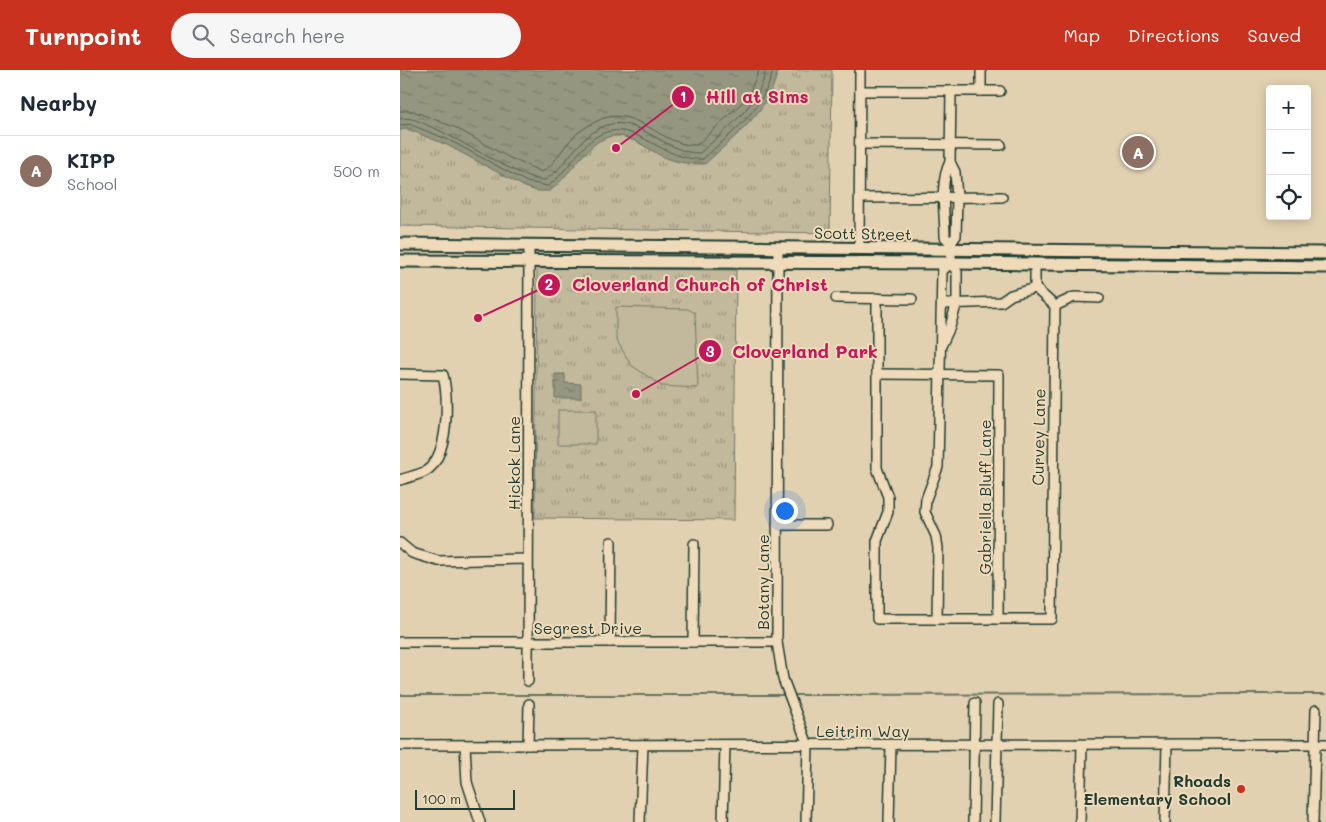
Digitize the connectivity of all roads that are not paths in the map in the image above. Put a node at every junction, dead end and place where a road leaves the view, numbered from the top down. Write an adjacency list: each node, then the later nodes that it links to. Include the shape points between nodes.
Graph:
1 (860, 70): 3 (street)
2 (981, 70): 5 (street)
3 (860, 91): 4 (street); 7 (street)
4 (951, 91): 5 (street); 8 (street)
5 (981, 91): 6 (street)
6 (1000, 91)
7 (860, 144): 8 (street); 12 (street)
8 (950, 145): 9 (street); 10 (street)
9 (1001, 145)
10 (950, 162): 11 (street, via 955,172); 13 (street, via 945,172)
11 (957, 197): 13 (street); 14 (street); 16 (street)
12 (860, 198): 13 (street); 22 (street)
13 (944, 198): 15 (street)
14 (1002, 198)
15 (945, 217): 16 (street); 20 (street, via 945,237)
16 (957, 217): 20 (street, via 956,236)
17 (400, 244): 18 (main road, Scott Street)
18 (529, 246): 19 (main road, Scott Street); 27 (street, Hickok Lane)
19 (654, 247): 21 (main road, Scott Street); 28 (main road)
20 (951, 247): 22 (main road, Scott Street); 23 (main road, Scott Street); 30 (street)
21 (778, 248): 22 (main road, Scott Street); 29 (street, Botany Lane)
22 (859, 249)
23 (1101, 251): 24 (main road, Scott Street); 32 (main road)
24 (1214, 252): 25 (main road, Scott Street); 33 (main road)
25 (1326, 253)
26 (400, 261): 27 (main road, Scott Street)
27 (529, 261): 28 (main road, Scott Street); 53 (street, Hickok Lane)
28 (654, 262): 29 (main road, Scott Street)
29 (778, 262): 30 (main road, Scott Street); 48 (street, Botany Lane)
30 (951, 263): 31 (main road, Scott Street); 40 (street, via 957,272); 41 (street, via 942,271)
31 (1035, 264): 32 (main road, Scott Street); 35 (street)
32 (1101, 265): 33 (main road, Scott Street)
33 (1214, 266): 34 (main road, Scott Street)
34 (1326, 267)
35 (1035, 288): 40 (street, via 1011,295 1001,302); 42 (street)
36 (836, 298): 37 (street)
37 (877, 298): 38 (street); 45 (street)
38 (912, 298)
39 (1099, 298): 42 (street, via 1074,297)
40 (957, 302): 41 (street); 43 (street)
41 (942, 304): 43 (street)
42 (1055, 306): 55 (street, Curvey Lane, via 1052,619)
43 (940, 349): 46 (street)
44 (400, 374): 47 (street, via 443,375 446,384 445,438 440,454 427,471)
45 (877, 374): 46 (street); 54 (street, via 877,468 888,497 888,512 877,540 878,618)
46 (938, 374): 54 (street, via 938,467 926,506 938,548); 55 (street, Gabriella Bluff Lane, via 999,375)
47 (400, 480)
48 (777, 525): 49 (street); 60 (street, Botany Lane)
49 (827, 525)
50 (611, 542): 58 (street)
51 (400, 543): 53 (street, via 412,553 438,561)
52 (694, 544): 59 (street)
53 (527, 559): 57 (street, Hickok Lane)
54 (937, 619): 55 (street)
55 (998, 619)
56 (400, 642): 57 (street, Segrest Drive)
57 (528, 642): 58 (street, Segrest Drive); 61 (street, Hickok Lane)
58 (610, 642): 59 (street, Segrest Drive)
59 (693, 642): 60 (street, Segrest Drive)
60 (777, 642): 74 (street, Botany Lane, via 781,671)
61 (528, 680)
62 (529, 704): 71 (street)
63 (975, 704): 76 (street)
64 (998, 704): 77 (street)
65 (1316, 710): 67 (street)
66 (1167, 744): 67 (street, Leitrim Way); 78 (street, Leitrim Way); 87 (street)
67 (1315, 744): 68 (street, Leitrim Way); 88 (street)
68 (1326, 744)
69 (400, 745): 70 (street, Leitrim Way)
70 (465, 745): 71 (street, Leitrim Way); 79 (street, via 467,782)
71 (528, 745): 72 (street, Leitrim Way)
72 (643, 745): 73 (street, Leitrim Way); 80 (street)
73 (725, 745): 74 (street, Leitrim Way); 81 (street)
74 (808, 745): 75 (street, Leitrim Way); 82 (street, Botany Lane)
75 (891, 745): 76 (street, Leitrim Way); 83 (street)
76 (974, 745): 77 (street, Leitrim Way); 84 (street)
77 (997, 745): 78 (street, Leitrim Way); 85 (street)
78 (1082, 745): 86 (street)
79 (480, 822)
80 (640, 822)
81 (723, 822)
82 (806, 822)
83 (890, 822)
84 (973, 822)
85 (995, 822)
86 (1080, 822)
87 (1166, 822)
88 (1313, 822)

